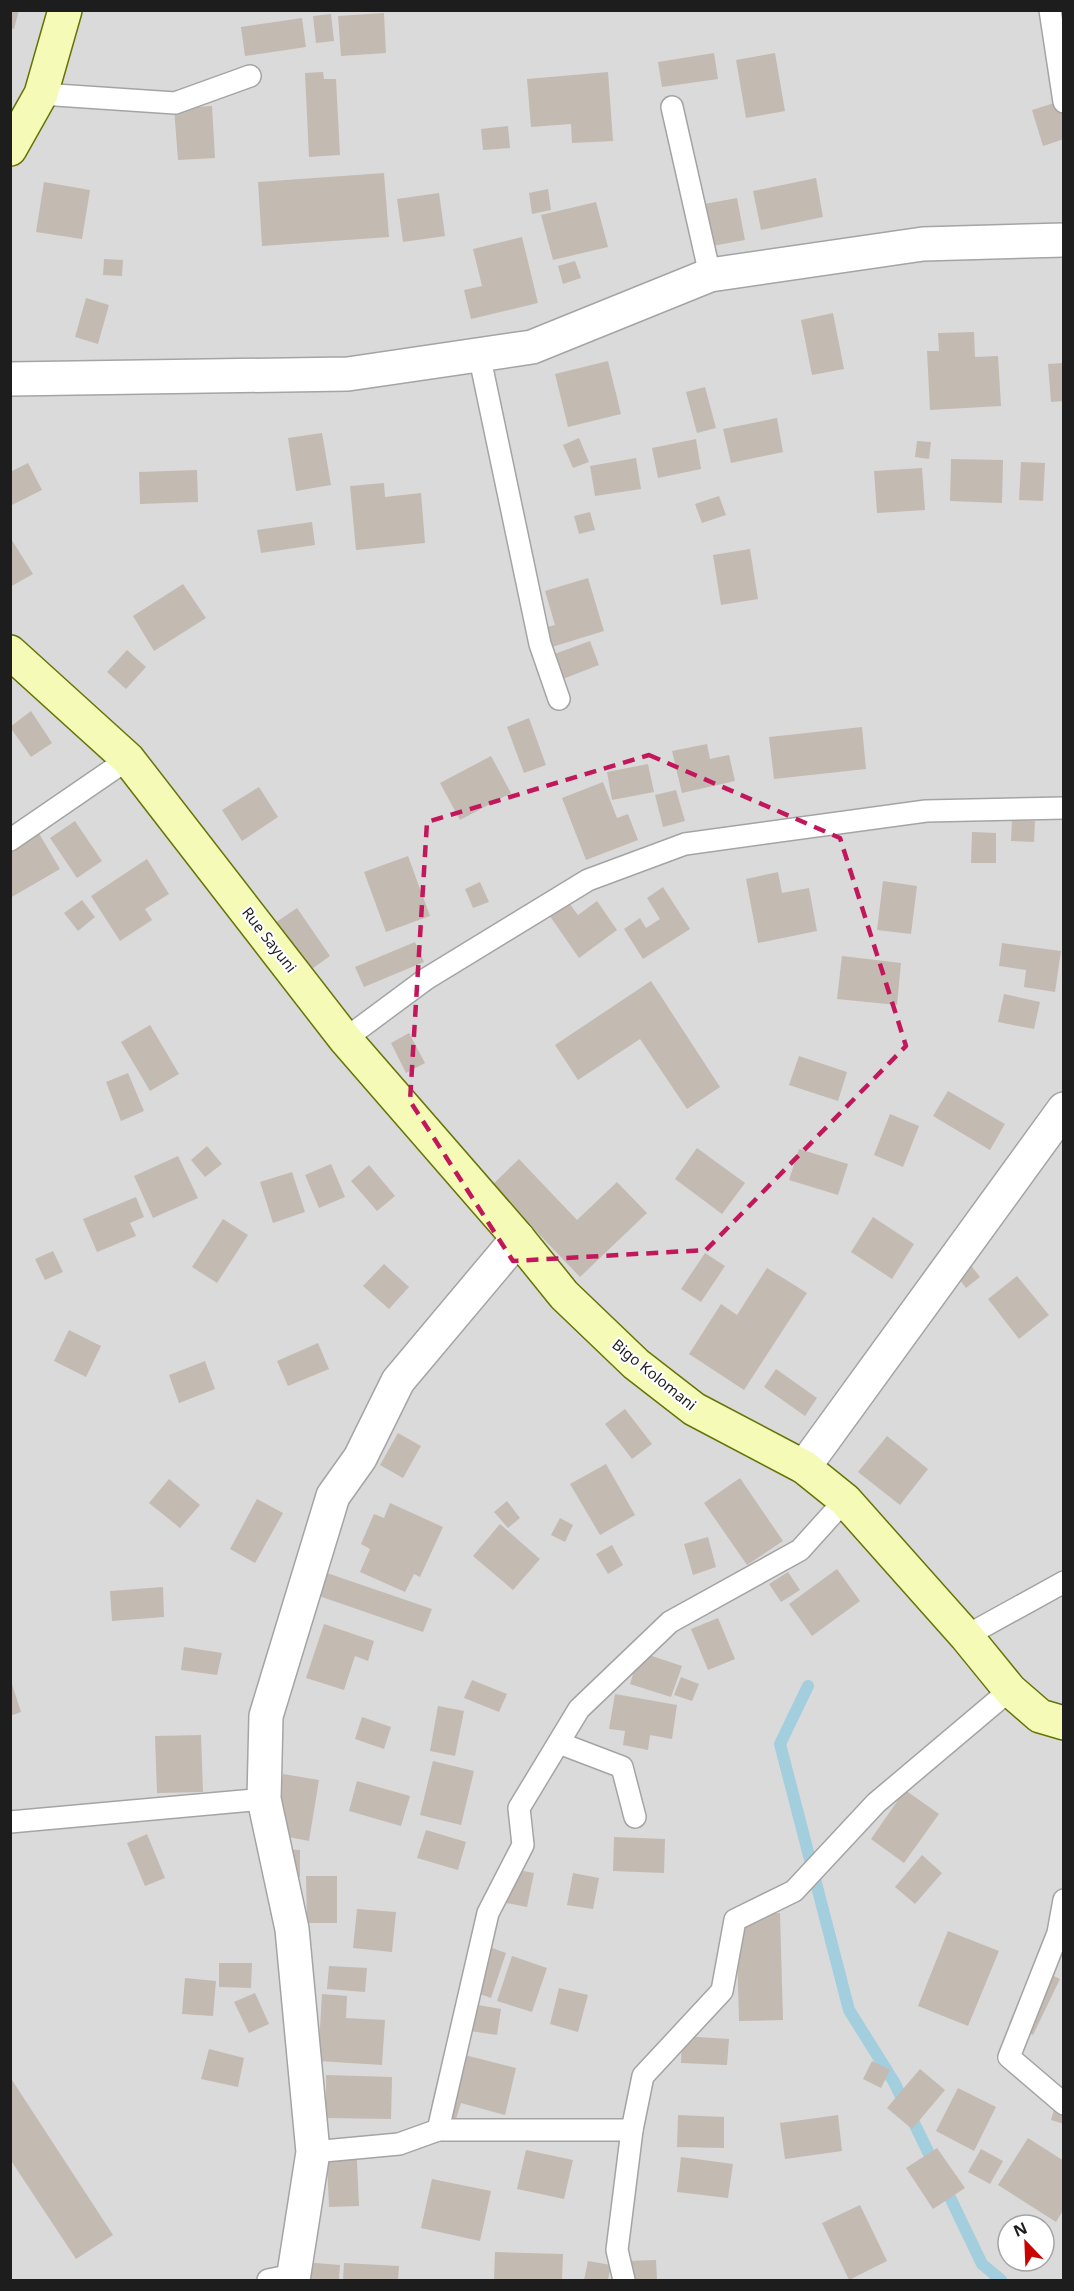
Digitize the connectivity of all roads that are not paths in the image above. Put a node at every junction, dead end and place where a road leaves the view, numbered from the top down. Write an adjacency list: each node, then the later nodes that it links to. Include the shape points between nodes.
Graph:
1 (64, 10): 4 (street)
2 (1050, 10): 5 (lane)
3 (250, 76): 4 (lane, via 175,103)
4 (41, 94): 7 (street)
5 (1064, 102)
6 (672, 107): 9 (lane)
7 (10, 148)
8 (1064, 240): 9 (street, via 923,244)
9 (710, 274): 10 (street, via 532,347)
10 (478, 354): 11 (street, via 348,374); 13 (lane, via 540,644)
11 (10, 379)
12 (10, 652): 14 (street, Rue Sayuni)
13 (559, 699)
14 (128, 759): 16 (lane); 17 (street, Rue Sayuni)
15 (1064, 808): 17 (lane, via 926,811 684,844 588,880 426,979)
16 (10, 840)
17 (345, 1039): 19 (street, Rue Sayuni)
18 (1064, 1109): 20 (street)
19 (518, 1238): 20 (street, Bigo Kolomani, via 564,1295 636,1364 694,1409); 27 (street, via 399,1381 360,1458 333,1496 266,1716)
20 (804, 1467): 21 (street, Bigo Kolomani)
21 (845, 1500): 23 (street, Bigo Kolomani); 26 (lane, via 800,1550 670,1622 579,1708)
22 (1064, 1582): 23 (lane)
23 (966, 1636): 24 (street, Bigo Kolomani)
24 (1010, 1690): 25 (street, Bigo Kolomani, via 1040,1716); 33 (lane, via 876,1803 795,1890 735,1920 722,1991 643,2076)
25 (1064, 1723)
26 (559, 1743): 28 (lane, via 622,1767); 32 (lane, via 519,1808 523,1845 488,1913)
27 (264, 1799): 29 (lane); 34 (street, via 292,1929)
28 (635, 1817)
29 (10, 1822)
30 (1064, 1900): 31 (lane, via 1058,1933 1009,2057)
31 (1064, 2104)
32 (438, 2130): 33 (lane); 34 (lane, via 399,2144)
33 (632, 2130): 36 (lane, via 617,2250)
34 (313, 2152): 35 (street)
35 (285, 2279)
36 (624, 2280)

